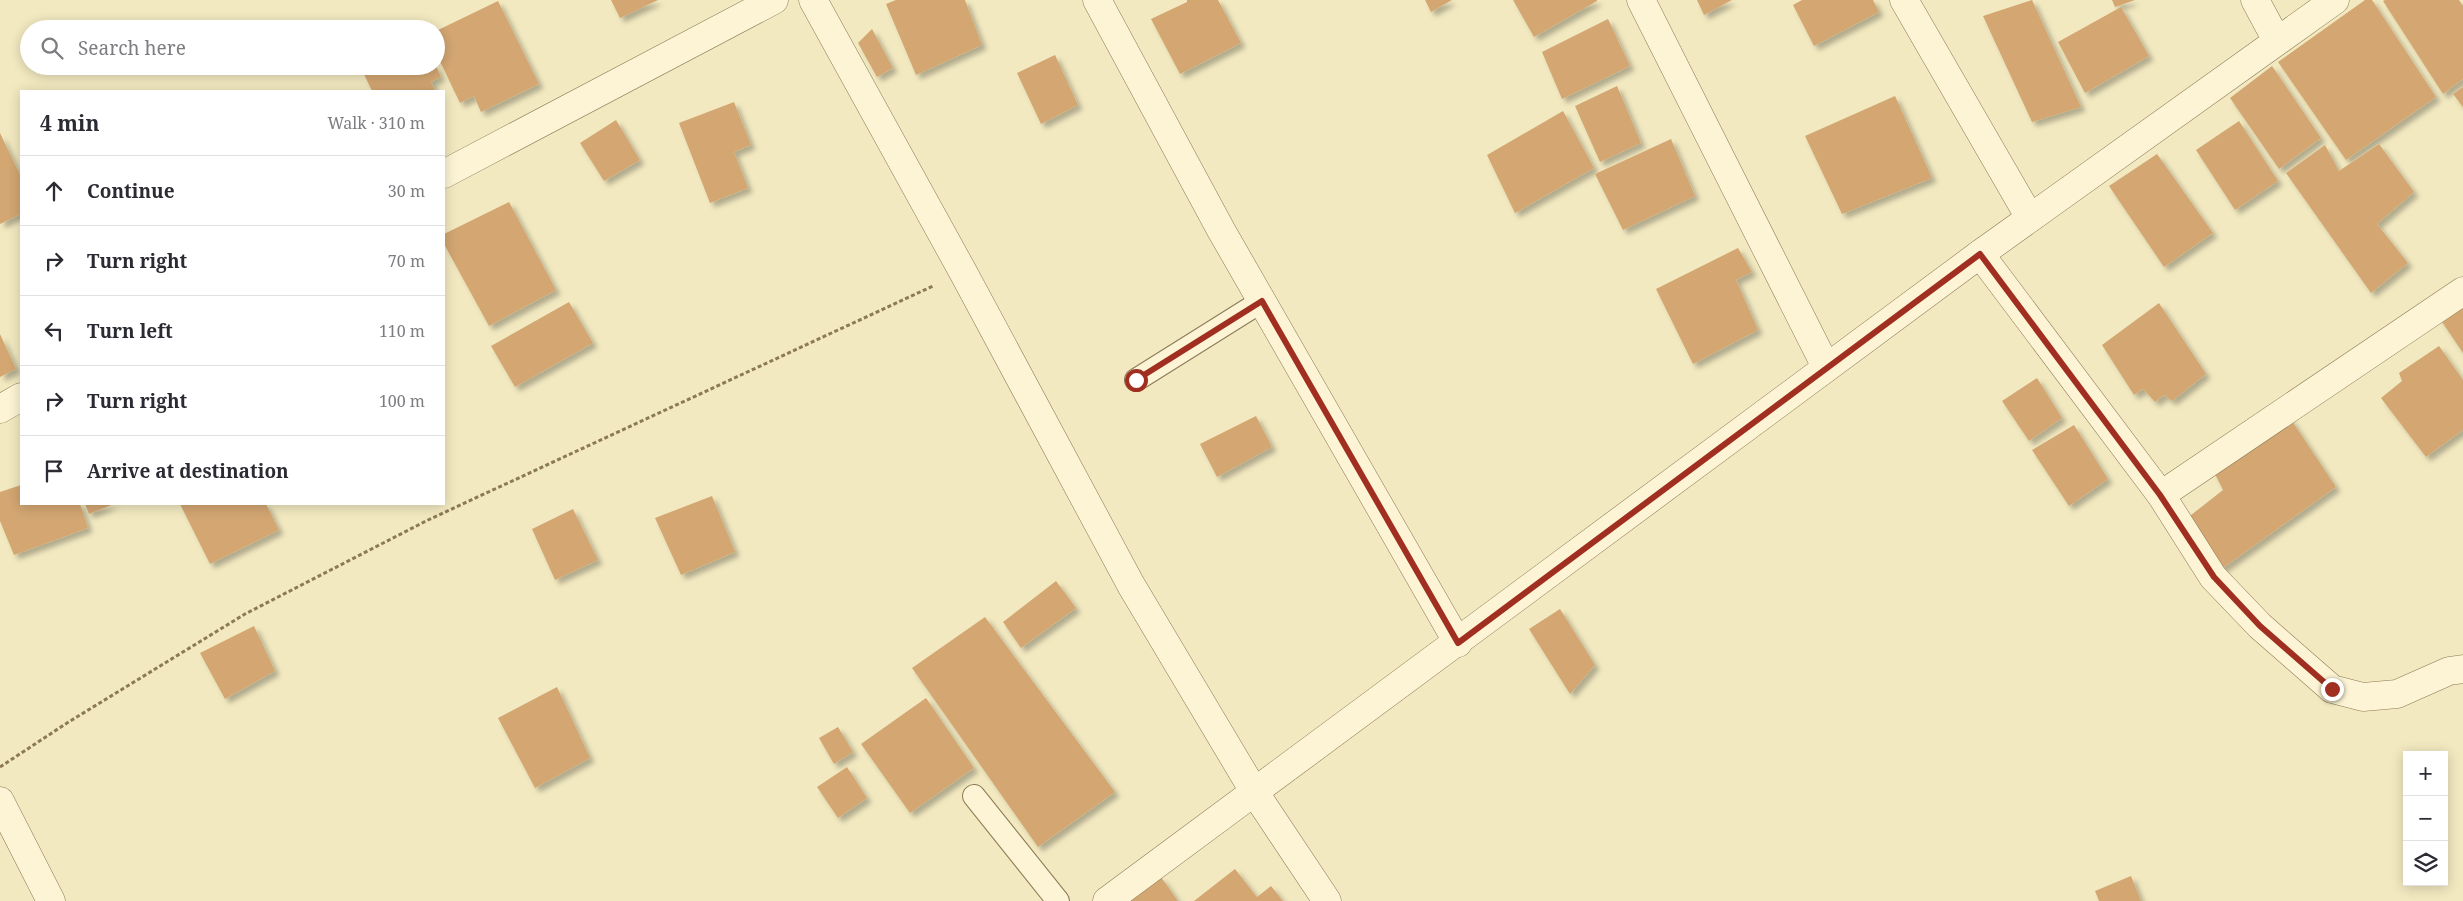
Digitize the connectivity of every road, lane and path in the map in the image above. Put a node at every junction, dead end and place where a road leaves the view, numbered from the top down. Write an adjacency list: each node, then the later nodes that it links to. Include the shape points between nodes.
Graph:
1 (774, 0): 9 (street)
2 (813, 0): 12 (street)
3 (1097, 0): 14 (street)
4 (1641, 0): 15 (street)
5 (1904, 0): 10 (street)
6 (2255, 0): 8 (street)
7 (2334, 0): 8 (street)
8 (2277, 41): 10 (street)
9 (445, 173)
10 (2030, 218): 11 (street)
11 (1980, 254): 15 (street); 19 (street)
12 (963, 272): 22 (path, via 428,520 245,614 67,722); 23 (street, via 1131,585)
13 (2463, 291): 19 (street)
14 (1262, 301): 16 (lane); 20 (street)
15 (1826, 367): 20 (street)
16 (1136, 380)
17 (20, 398): 18 (street)
18 (0, 409)
19 (2160, 495): 21 (street, via 2214,577 2260,626 2332,689 2363,698 2397,694 2449,671)
20 (1458, 643): 23 (street)
21 (2463, 669)
22 (0, 767)
23 (1256, 793): 28 (street); 29 (street)
24 (974, 796): 27 (lane)
25 (0, 800): 26 (street)
26 (51, 901)
27 (1058, 901)
28 (1108, 901)
29 (1327, 901)

